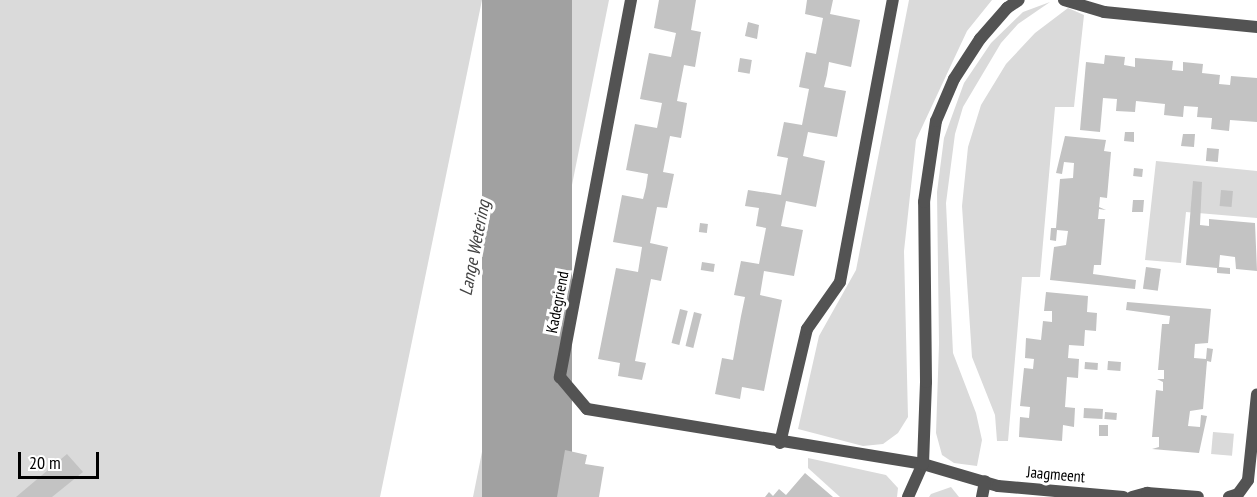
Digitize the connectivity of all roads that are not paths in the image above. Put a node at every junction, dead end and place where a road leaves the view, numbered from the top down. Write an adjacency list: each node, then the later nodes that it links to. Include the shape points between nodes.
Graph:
1 (631, 0): 7 (street, Kadegriend, via 560,377 587,408)
2 (893, 0): 7 (street, via 840,282 807,329)
3 (1064, 0): 5 (street, via 1104,12)
4 (1016, 1): 8 (street, via 980,39 954,79 936,121 929,155 924,202)
5 (1257, 27)
6 (1257, 394): 15 (street, via 1248,480 1238,494)
7 (780, 443): 8 (street, Kadegriend)
8 (923, 464): 9 (street, Jaagmeent); 10 (street)
9 (985, 481): 11 (street); 12 (street, Jaagmeent, via 998,486)
10 (908, 497)
11 (982, 497)
12 (1124, 497)
13 (1132, 497): 14 (street, via 1147,493)
14 (1198, 497)
15 (1229, 497)

